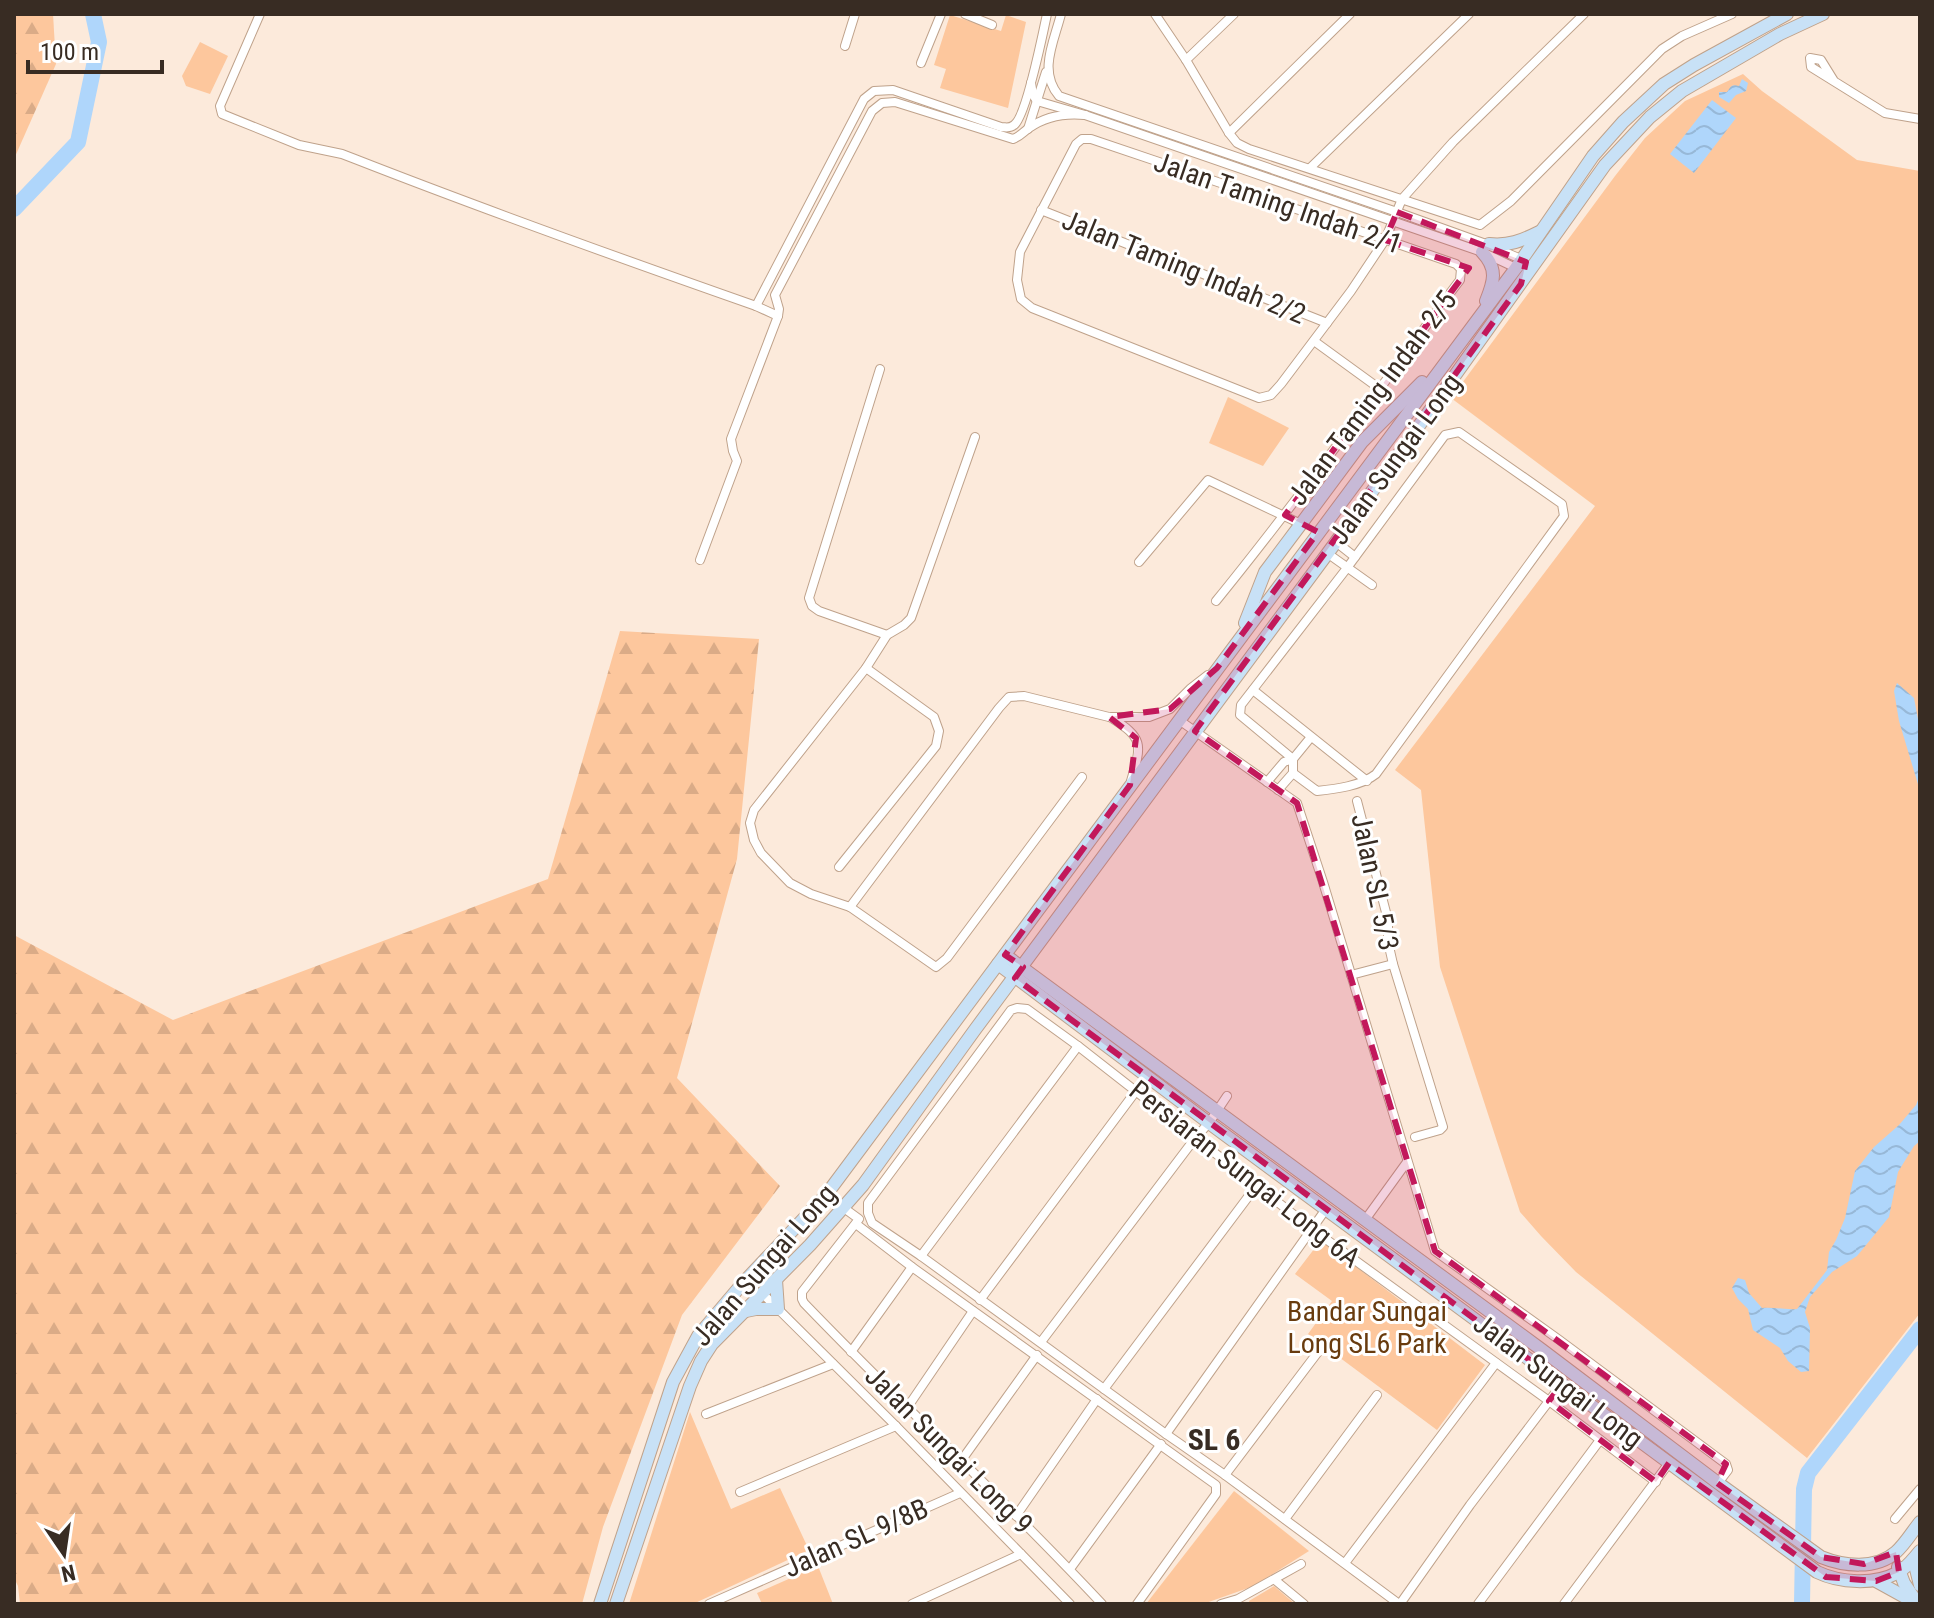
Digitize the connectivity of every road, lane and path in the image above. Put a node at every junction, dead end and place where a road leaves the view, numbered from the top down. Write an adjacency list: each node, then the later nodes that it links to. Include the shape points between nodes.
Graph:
1 (260, 14): 42 (street, via 220,106 222,114)
2 (855, 14): 16 (street)
3 (941, 14): 18 (street)
4 (965, 14): 15 (street)
5 (1047, 14): 21 (street)
6 (1061, 14): 19 (street)
7 (1155, 14): 17 (street)
8 (1234, 14): 17 (street)
9 (1350, 14): 28 (street)
10 (1469, 14): 29 (street)
11 (1584, 14): 31 (street)
12 (1732, 14): 31 (street, via 1662,49 1485,223 1475,225)
13 (1787, 14): 30 (street, Jalan Sungai Long, via 1664,84 1623,122)
14 (1823, 14): 32 (street, Jalan Sungai Long, via 1682,91 1650,117)
15 (992, 25)
16 (845, 46)
17 (1186, 60): 28 (street)
18 (921, 63)
19 (1048, 66): 22 (street); 23 (street)
20 (1834, 81): 26 (street, via 1885,113)
21 (1031, 83): 22 (street); 24 (street)
22 (1037, 96): 23 (street); 24 (street); 25 (street); 27 (street)
23 (1059, 96): 34 (street)
24 (1025, 102): 42 (street, via 1016,125 1007,128 893,90 874,91 864,99)
25 (1085, 115): 27 (street, via 1062,114); 36 (street)
26 (1920, 119)
27 (1028, 129): 44 (street, via 1013,139 895,102 882,103 872,111 775,295)
28 (1229, 133): 29 (street, via 1249,149)
29 (1310, 168): 31 (street)
30 (1570, 189): 32 (street); 35 (street, Jalan Sungai Long)
31 (1402, 199): 34 (street)
32 (1571, 208): 35 (street); 40 (street, Jalan Sungai Long)
33 (1041, 210): 38 (street, Jalan Taming Indah 2/1, via 1076,144 1091,139); 45 (street, Jalan Taming Indah 2/2); 46 (street, via 1020,252 1017,280 1021,299 1032,308 1259,398 1271,395)
34 (1397, 212): 36 (street); 39 (street)
35 (1554, 212): 37 (street, Jalan Sungai Long)
36 (1393, 222): 38 (street); 39 (street)
37 (1540, 232): 39 (street); 40 (street, Jalan Sungai Long)
38 (1385, 240): 41 (street, Jalan Taming Indah 2/1, via 1456,264); 45 (street)
39 (1486, 248): 40 (street); 43 (street, via 1494,274)
40 (1524, 264): 43 (street, Jalan Sungai Long); 53 (street, Jalan Sungai Long, via 1521,284)
41 (1460, 280): 49 (street, Jalan Taming Indah 2/5)
42 (756, 306): 44 (street)
43 (1479, 314): 47 (street, Jalan Sungai Long)
44 (778, 316): 55 (street, via 731,439 737,461)
45 (1327, 323): 46 (street)
46 (1314, 341): 49 (street)
47 (1452, 351): 52 (street, via 1362,442); 61 (street, Jalan Sungai Long)
48 (880, 369): 60 (street, via 809,598 819,611)
49 (1380, 389): 51 (street, Jalan Taming Indah 2/5)
50 (975, 437): 60 (street, via 911,618)
51 (1285, 515): 52 (street); 56 (street, via 1208,480); 59 (street, Jalan Taming Indah 2/5)
52 (1301, 524): 61 (street, via 1265,572)
53 (1332, 548): 54 (street); 57 (street); 67 (street, Jalan Sungai Long)
54 (1355, 557): 57 (street); 72 (street, via 1445,435 1459,432 1564,509 1564,516)
55 (700, 560)
56 (1139, 562)
57 (1347, 568): 58 (street); 64 (street)
58 (1372, 585)
59 (1216, 601)
60 (887, 635): 62 (street)
61 (1238, 639): 63 (street, Jalan Sungai Long)
62 (866, 668): 77 (street, via 934,717 939,731 936,746); 78 (street, via 754,810 750,823 761,853 790,883)
63 (1217, 668): 65 (street, via 1170,709 1149,717); 66 (street, Jalan Sungai Long)
64 (1253, 690): 68 (street); 69 (street, via 1240,715)
65 (1109, 717): 74 (street, via 1128,728 1140,750); 78 (street, via 1009,697)
66 (1179, 720): 67 (street); 74 (street, Jalan Sungai Long)
67 (1195, 731): 73 (street); 81 (street, Jalan Sungai Long)
68 (1311, 737): 69 (street); 72 (street)
69 (1293, 759): 70 (street); 73 (street)
70 (1293, 773): 72 (street, via 1317,791); 75 (street)
71 (1082, 777): 78 (street, via 936,967)
72 (1367, 781)
73 (1267, 782): 75 (street)
74 (1130, 785): 79 (street, Jalan Sungai Long)
75 (1278, 790): 82 (street, via 1297,803)
76 (1357, 801): 80 (street, Jalan SL 5/3, via 1388,920)
77 (839, 867)
78 (850, 907)
79 (1001, 959): 81 (street, Jalan Sungai Long); 83 (street, Jalan Sungai Long)
80 (1393, 964): 82 (street); 91 (street, Jalan SL 5/3, via 1443,1127)
81 (1019, 973): 84 (street, Jalan Sungai Long); 88 (street, Jalan Sungai Long); 89 (street, Jalan Sungai Long)
82 (1351, 975): 92 (street)
83 (956, 1019): 84 (street); 94 (street, Jalan Sungai Long)
84 (974, 1031): 95 (street, Jalan Sungai Long)
85 (1078, 1046): 86 (street, Persiaran Sungai Long 6A); 100 (street); 100 (street, Persiaran Sungai Long 6A, via 1027,1009 1014,1008 1006,1015 868,1203 872,1223)
86 (1136, 1091): 90 (street, Persiaran Sungai Long 6A); 106 (street)
87 (1227, 1096): 88 (street)
88 (1217, 1110): 89 (street); 97 (street, Jalan Sungai Long)
89 (1209, 1123): 90 (street); 96 (street, Jalan Sungai Long)
90 (1196, 1137): 93 (street, Persiaran Sungai Long 6A); 110 (street)
91 (1415, 1137)
92 (1407, 1162): 97 (street); 131 (street, via 1435,1251 1726,1464 1728,1470)
93 (1257, 1185): 99 (street, Persiaran Sungai Long 6A); 117 (street)
94 (826, 1195): 95 (street); 101 (street, Jalan Sungai Long)
95 (843, 1208): 98 (street, via 859,1219); 103 (street, Jalan Sungai Long)
96 (1326, 1209): 99 (street); 116 (street, Jalan Sungai Long)
97 (1365, 1220): 131 (street, Jalan Sungai Long)
98 (856, 1224): 102 (street); 111 (street, Jalan Sungai Long 9, via 802,1292 804,1303)
99 (1312, 1229): 114 (street, Persiaran Sungai Long 6A); 124 (street)
100 (921, 1256): 106 (street)
101 (764, 1260): 104 (street); 105 (street, Jalan Sungai Long)
102 (912, 1267): 109 (street); 111 (street)
103 (776, 1280): 104 (street, Jalan Sungai Long); 107 (street)
104 (763, 1294): 105 (street); 107 (street); 108 (street, Jalan Sungai Long)
105 (730, 1298): 150 (street, Jalan Sungai Long, via 698,1336 673,1382)
106 (980, 1300): 110 (street)
107 (778, 1309): 108 (street); 115 (street)
108 (746, 1311): 151 (street, Jalan Sungai Long, via 701,1361)
109 (973, 1311): 113 (street); 121 (street)
110 (1041, 1342): 117 (street)
111 (851, 1352): 121 (street, Jalan Sungai Long 9)
112 (1318, 1352): 129 (street)
113 (1037, 1355): 119 (street); 127 (street)
114 (1496, 1363): 120 (street, Persiaran Sungai Long 6A); 142 (street)
115 (833, 1364): 122 (street); 123 (street)
116 (1562, 1384): 120 (street); 128 (street, Jalan Sungai Long)
117 (1104, 1389): 124 (street)
118 (1377, 1395): 136 (street)
119 (1097, 1399): 126 (street); 135 (street)
120 (1549, 1401): 125 (street, Persiaran Sungai Long 6A); 159 (street)
121 (907, 1408): 127 (street, Jalan Sungai Long 9)
122 (706, 1414)
123 (896, 1426): 133 (street); 134 (street)
124 (1166, 1434): 129 (street)
125 (1600, 1440): 130 (street, Persiaran Sungai Long 6A); 160 (street)
126 (1161, 1444): 144 (street); 156 (street, via 1217,1489)
127 (961, 1461): 135 (street, Jalan Sungai Long 9)
128 (1669, 1463): 130 (street); 147 (street, Jalan Sungai Long, via 1817,1572)
129 (1225, 1475): 136 (street)
130 (1656, 1482): 161 (street)
131 (1718, 1483): 140 (street, Jalan Sungai Long, via 1836,1563 1864,1564)
132 (1920, 1489): 137 (street)
133 (740, 1492)
134 (960, 1493): 141 (street); 152 (street, Jalan SL 9/8B)
135 (1016, 1516): 144 (street, Jalan Sungai Long 9)
136 (1285, 1519): 142 (street)
137 (1895, 1519)
138 (1920, 1522): 140 (street)
139 (1920, 1551): 145 (street, Jalan Sungai Long); 148 (street)
140 (1896, 1552): 145 (street)
141 (1021, 1554): 153 (street); 154 (street)
142 (1345, 1563): 159 (street)
143 (1301, 1564): 146 (street)
144 (1070, 1569): 155 (street, Jalan Sungai Long 9)
145 (1899, 1572): 147 (street, Jalan Sungai Long); 162 (street)
146 (1275, 1580): 149 (street); 158 (street)
147 (1876, 1581): 162 (street)
148 (1920, 1585)
149 (1238, 1602): 157 (street)
150 (600, 1604)
151 (616, 1604)
152 (709, 1604)
153 (912, 1604)
154 (1070, 1604)
155 (1102, 1604)
156 (1137, 1604)
157 (1221, 1604)
158 (1304, 1604)
159 (1400, 1604)
160 (1478, 1604)
161 (1564, 1604)
162 (1917, 1604)

